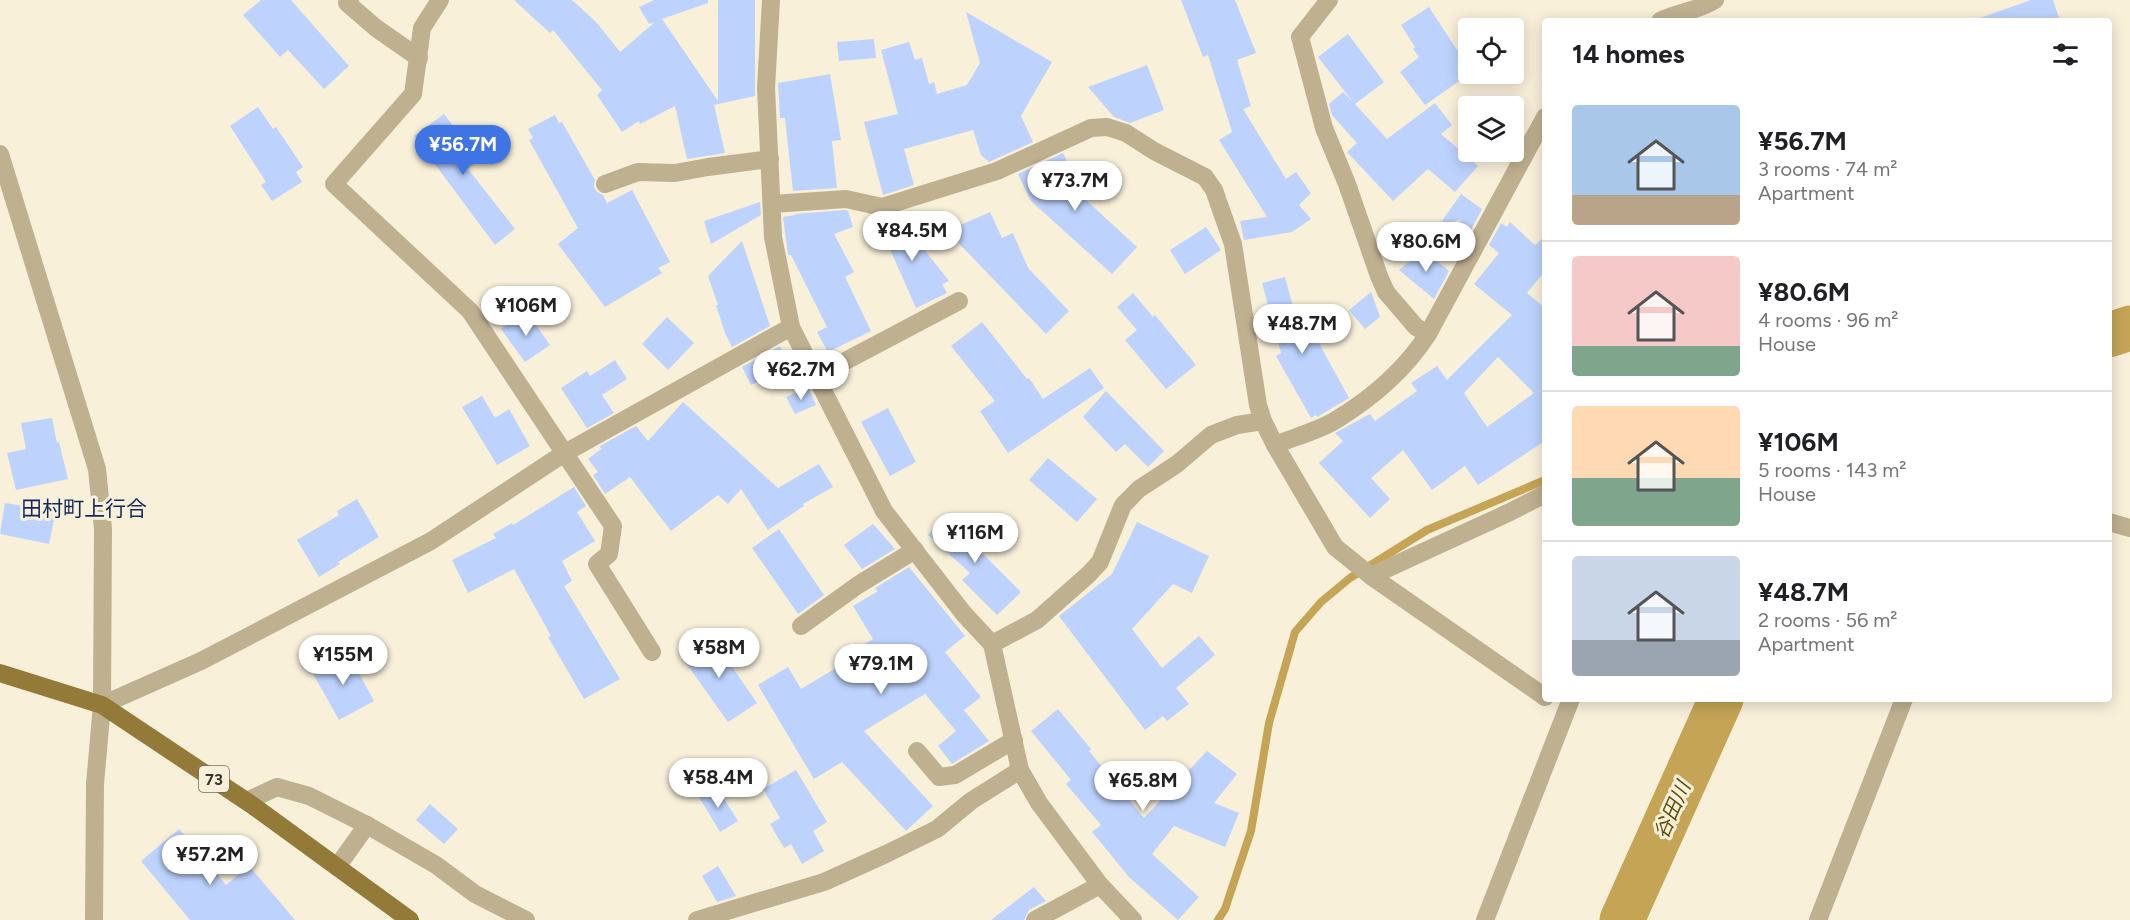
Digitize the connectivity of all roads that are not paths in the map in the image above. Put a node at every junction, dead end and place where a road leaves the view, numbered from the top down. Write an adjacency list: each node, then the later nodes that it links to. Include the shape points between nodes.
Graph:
1 (350, 0): 8 (street, via 347,3 376,28)
2 (440, 0): 8 (street, via 422,28)
3 (771, 0): 11 (street, via 766,88)
4 (1329, 0): 16 (street, via 1300,37 1324,128 1386,292 1416,327)
5 (1714, 0): 6 (street)
6 (1696, 16): 7 (street, via 1674,14)
7 (1666, 18)
8 (419, 58): 20 (street, via 413,94 334,184 470,311)
9 (1542, 123): 16 (street)
10 (0, 154): 32 (street, via 97,469 103,529)
11 (770, 159): 12 (street, via 675,173 638,172); 13 (street)
12 (605, 184)
13 (772, 204): 15 (street, via 773,237); 18 (street, via 846,199 882,207 997,171 1091,128 1107,127 1126,133 1205,177 1214,190 1233,244)
14 (959, 301): 17 (street)
15 (791, 327): 17 (street); 20 (street)
16 (1428, 334): 19 (street, via 1400,371 1366,399 1334,421)
17 (817, 376): 24 (street, via 884,511)
18 (1263, 421): 19 (street); 27 (street, via 1211,435 1139,489 1124,505 1100,562 1089,574 1037,620)
19 (1275, 445): 25 (street, via 1335,547)
20 (563, 454): 28 (street, via 613,526 609,554 597,564); 32 (street, via 431,541 201,661)
21 (1542, 496): 25 (street)
22 (2112, 523): 23 (street)
23 (2130, 528)
24 (915, 550): 26 (street); 27 (street)
25 (1371, 576): 30 (street)
26 (801, 626)
27 (992, 644): 34 (street)
28 (652, 652)
29 (0, 673): 32 (main road, 73)
30 (1542, 695)
31 (1903, 702): 48 (street)
32 (102, 705): 37 (main road, 73); 42 (street, via 95,784)
33 (1568, 705): 47 (street)
34 (1014, 740): 35 (street, via 955,775 939,777); 36 (street)
35 (917, 751)
36 (1020, 770): 40 (street); 44 (street, via 970,801 937,829 886,854 824,882)
37 (247, 801): 38 (street, via 277,787 309,796); 39 (main road, 73)
38 (367, 825): 39 (street); 41 (street)
39 (337, 867): 43 (main road, 73)
40 (1100, 885): 45 (street); 46 (street)
41 (515, 918)
42 (94, 920)
43 (410, 920)
44 (697, 920)
45 (1035, 920)
46 (1133, 920)
47 (1485, 920)
48 (1818, 920)

